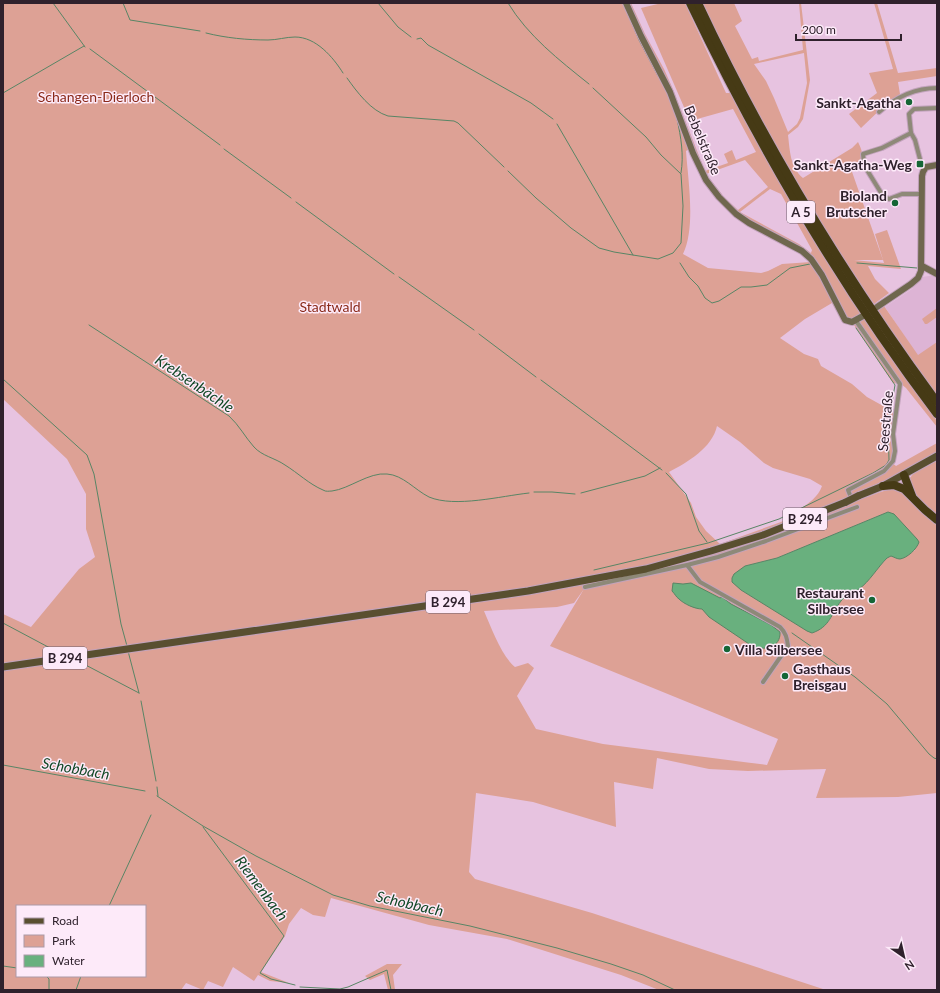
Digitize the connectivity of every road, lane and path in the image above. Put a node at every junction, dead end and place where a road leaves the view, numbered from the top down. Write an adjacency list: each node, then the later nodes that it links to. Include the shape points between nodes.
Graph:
1 (626, 3): 15 (street, Bebelstraße, via 670,92 706,180 736,214 808,255 818,268 842,316 848,322)
2 (690, 3): 17 (highway, A 5, via 730,84 803,214 862,308)
3 (698, 3): 16 (highway, A 5, via 760,126 803,202 869,306)
4 (937, 88): 6 (street, via 909,93)
5 (937, 108): 7 (street, via 910,111 908,119)
6 (879, 112)
7 (911, 133): 9 (street, via 916,140 921,163); 10 (street, via 882,148 863,154 864,163 886,198 910,193)
8 (936, 163): 9 (street)
9 (925, 168): 10 (street)
10 (921, 194): 11 (street)
11 (922, 268): 12 (street); 13 (street, via 918,278)
12 (937, 274)
13 (877, 307)
14 (862, 316): 15 (street)
15 (856, 321): 22 (street, Seestraße, via 900,384 893,434 893,461 884,471 848,490)
16 (937, 402)
17 (937, 414)
18 (937, 456): 19 (main road, B 294)
19 (901, 477): 20 (main road, B 294); 21 (highway); 23 (highway)
20 (883, 486): 21 (highway); 28 (main road, B 294, bridge, via 763,535 646,569 528,591)
21 (904, 489): 23 (highway)
22 (850, 495)
23 (913, 497): 25 (highway)
24 (857, 507): 26 (street, via 766,541)
25 (937, 520)
26 (688, 565): 27 (street); 29 (street, via 700,582 784,631 788,646)
27 (585, 587)
28 (3, 667)
29 (763, 682)

